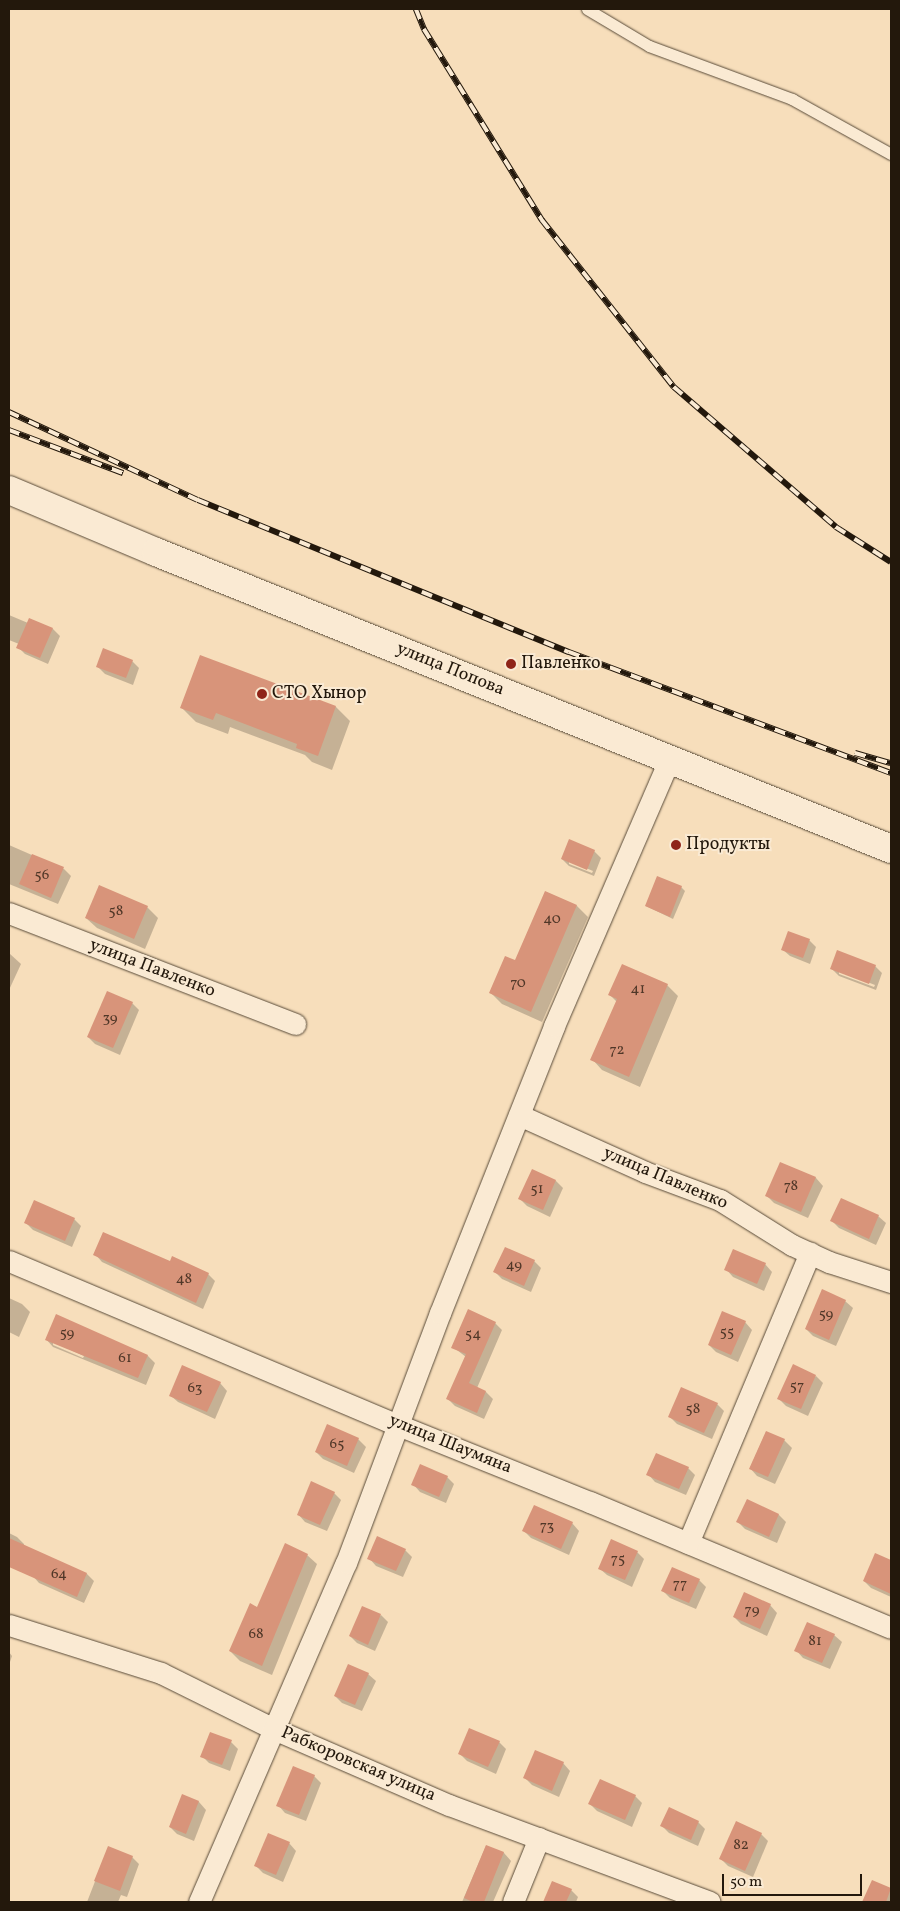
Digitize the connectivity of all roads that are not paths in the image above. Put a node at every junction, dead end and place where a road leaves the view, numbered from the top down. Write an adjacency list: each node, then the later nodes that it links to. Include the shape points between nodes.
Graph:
1 (587, 9): 2 (lane, via 649,46 792,99)
2 (891, 154)
3 (9, 490): 4 (main road, улица Попова)
4 (669, 760): 5 (main road, улица Попова); 8 (street)
5 (891, 849)
6 (9, 914): 7 (street, улица Павленко)
7 (295, 1024)
8 (519, 1115): 9 (street, улица Павленко, via 645,1172 720,1200); 12 (street)
9 (810, 1254): 11 (street, улица Павленко); 13 (street)
10 (9, 1261): 12 (street, улица Шаумяна)
11 (891, 1282)
12 (398, 1425): 13 (street, улица Шаумяна); 16 (street, via 346,1563)
13 (688, 1543): 15 (street, улица Шаумяна)
14 (9, 1625): 16 (street, Рабкоровская улица, via 161,1673)
15 (891, 1628)
16 (274, 1729): 17 (street, Рабкоровская улица, via 449,1805); 18 (street)
17 (539, 1838): 19 (street); 20 (street, Рабкоровская улица)
18 (199, 1902)
19 (513, 1902)
20 (710, 1902)

